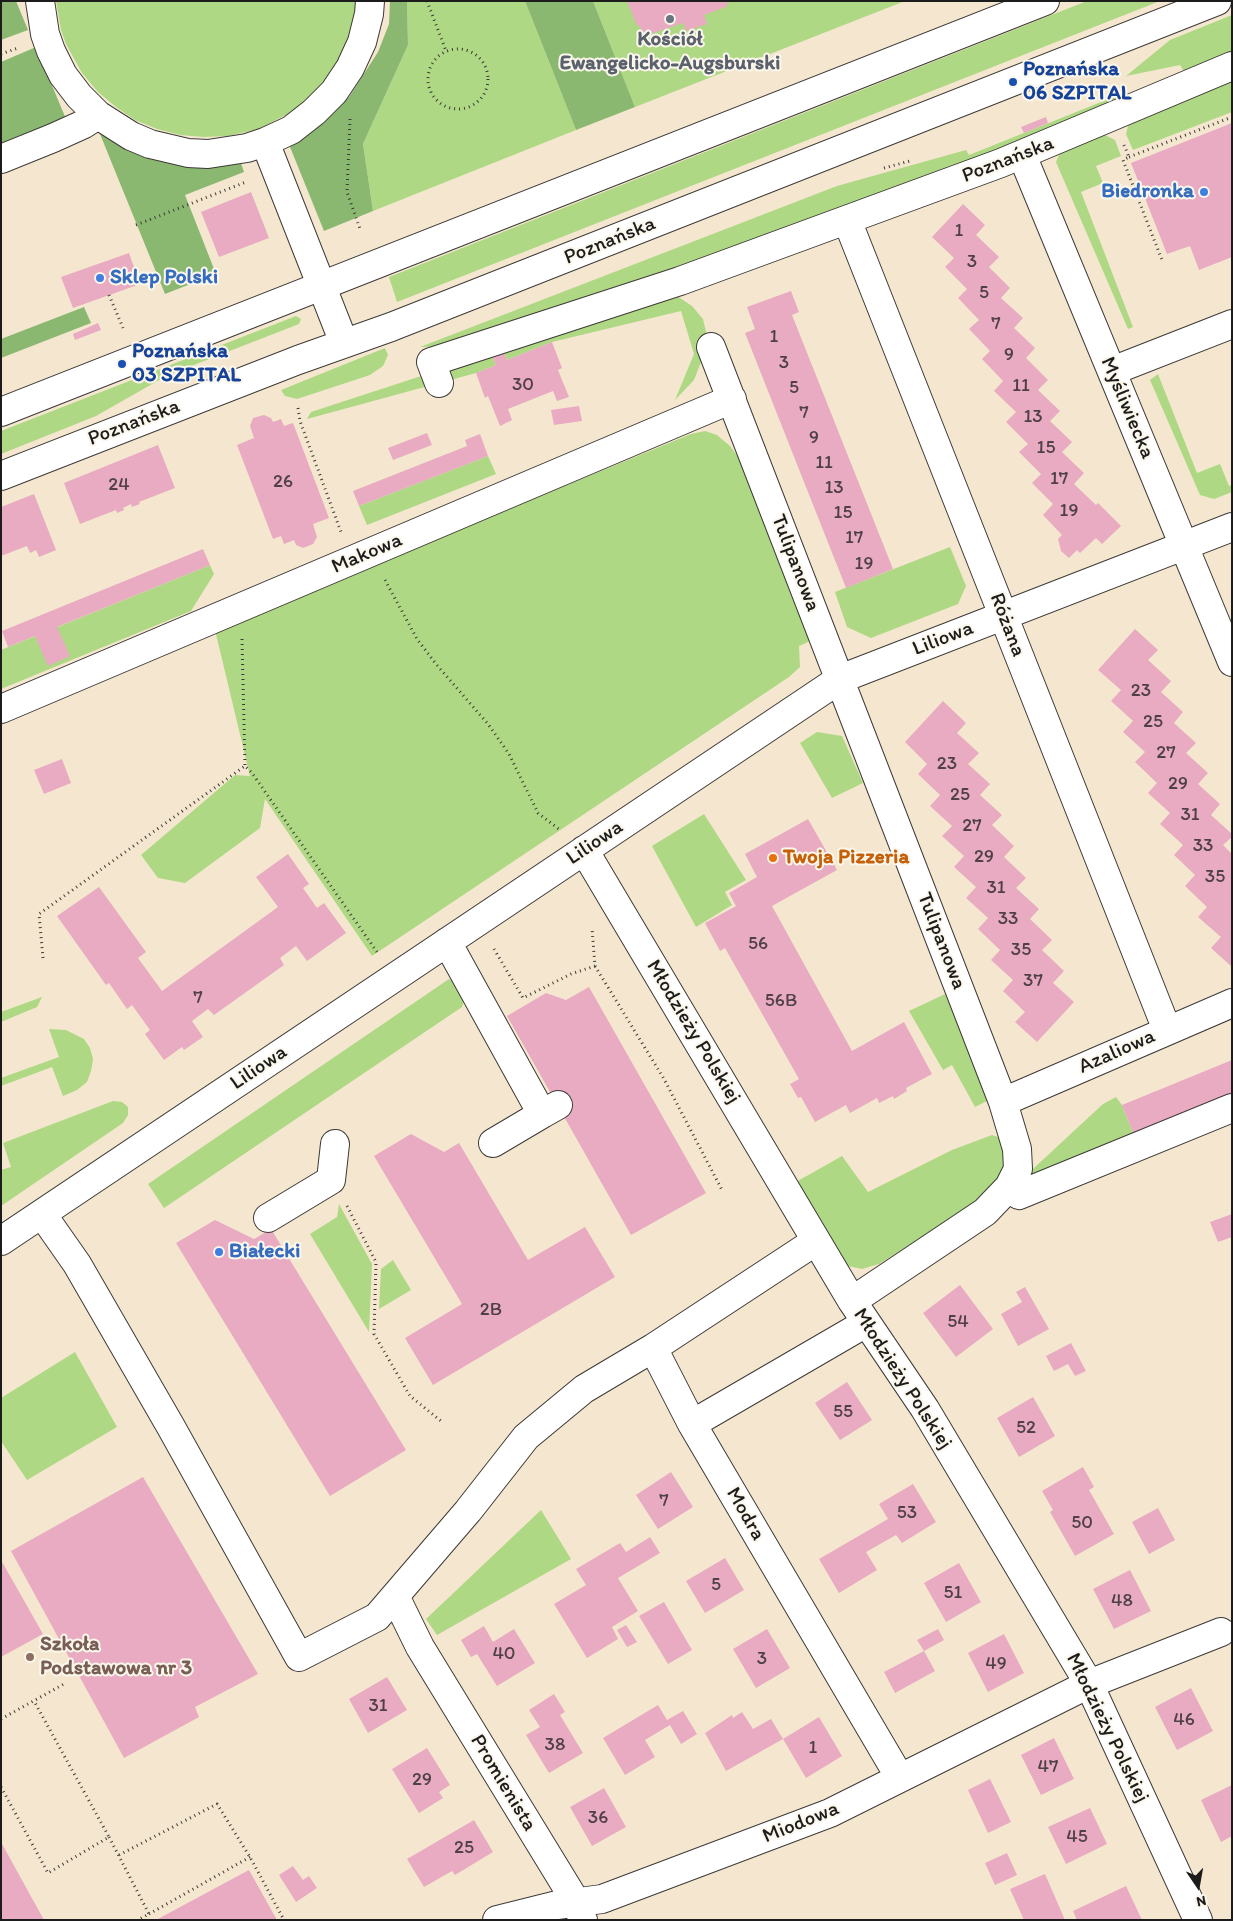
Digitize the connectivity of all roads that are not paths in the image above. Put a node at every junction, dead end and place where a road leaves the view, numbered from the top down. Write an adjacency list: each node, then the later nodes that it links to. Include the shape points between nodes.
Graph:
1 (370, 1): 7 (street, via 362,42 334,92 291,130)
2 (1045, 1): 11 (street)
3 (1217, 1): 13 (street, Poznańska, via 401,324)
4 (39, 6): 6 (street, via 51,51 63,75)
5 (1232, 66): 8 (street, Poznańska)
6 (98, 115): 7 (street, via 150,144 188,153 227,152); 9 (street)
7 (266, 142): 11 (street)
8 (1022, 155): 10 (street, Poznańska); 15 (street, Myśliwiecka)
9 (1, 159)
10 (847, 220): 16 (street, Poznańska, via 680,281 431,362); 22 (street, Różana)
11 (322, 287): 13 (street); 18 (street)
12 (1232, 324): 15 (street)
13 (344, 343): 19 (street, Poznańska)
14 (711, 347): 17 (street, Tulipanowa)
15 (1112, 371): 21 (street, Myśliwiecka)
16 (439, 383)
17 (732, 399): 24 (street, Tulipanowa); 25 (street, Makowa)
18 (1, 412)
19 (1, 476)
20 (1232, 527): 21 (street, Liliowa)
21 (1184, 545): 22 (street, Liliowa); 23 (street, Myśliwiecka)
22 (1003, 616): 24 (street, Liliowa); 29 (street, Różana)
23 (1232, 662)
24 (840, 679): 26 (street, Liliowa); 30 (street, Tulipanowa)
25 (1, 709)
26 (576, 842): 27 (street, Liliowa); 37 (street, Młodzieży Polskiej)
27 (447, 942): 32 (street, via 550,1110); 35 (street, Liliowa)
28 (1232, 1003): 29 (street, Azaliowa)
29 (1167, 1030): 30 (street, Azaliowa)
30 (1003, 1102): 34 (street, Tulipanowa, via 1018,1149 1018,1169)
31 (1232, 1108): 34 (street, via 1019,1195)
32 (493, 1143)
33 (334, 1144): 36 (street, via 331,1180)
34 (1009, 1187): 39 (street, Tulipanowa, via 986,1212)
35 (42, 1214): 38 (street, Liliowa); 42 (street, via 82,1273 299,1657 377,1617)
36 (268, 1218)
37 (816, 1241): 39 (street, Młodzieży Polskiej); 40 (street)
38 (1, 1242)
39 (859, 1312): 41 (street); 44 (street, Młodzieży Polskiej, via 924,1410)
40 (653, 1348): 41 (street, Modra); 42 (street, via 584,1389 526,1437)
41 (692, 1424): 45 (street, Modra)
42 (395, 1596): 46 (street, Promienista, via 420,1646)
43 (1221, 1632): 44 (street, Miodowa)
44 (1089, 1684): 45 (street, Miodowa); 48 (street, Młodzieży Polskiej)
45 (900, 1778): 46 (street, Miodowa, via 821,1816 602,1899)
46 (579, 1911): 47 (street, Miodowa, via 557,1905)
47 (497, 1920)
48 (1198, 1920)

